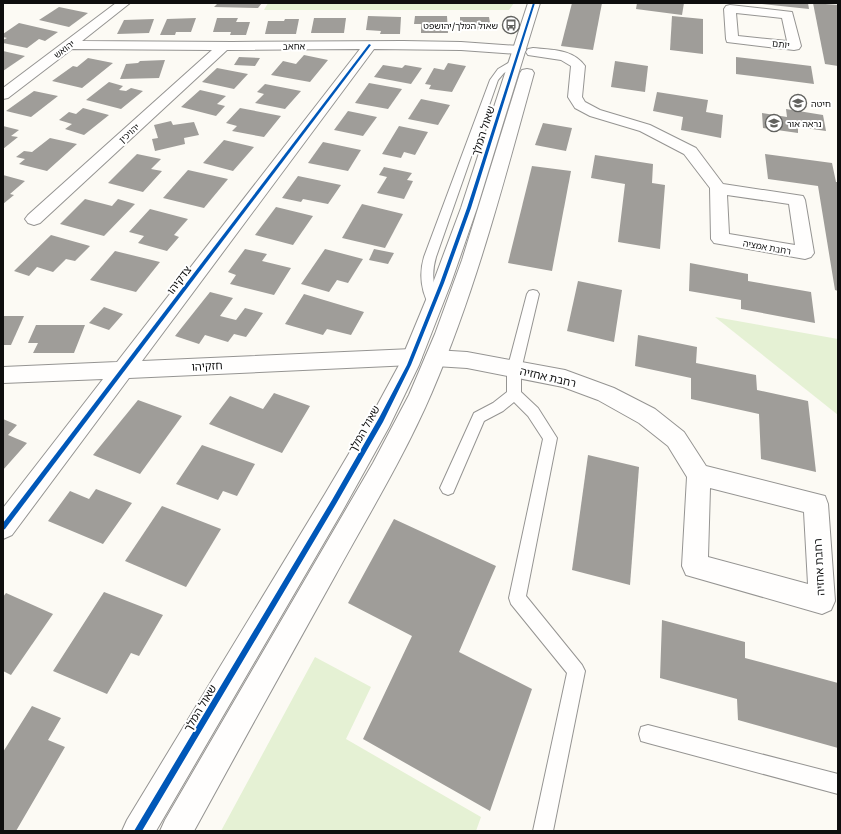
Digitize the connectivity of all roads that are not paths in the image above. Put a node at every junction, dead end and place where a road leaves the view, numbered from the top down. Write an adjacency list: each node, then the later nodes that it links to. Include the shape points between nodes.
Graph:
1 (124, 3): 5 (street, יהואש)
2 (534, 3): 8 (street, שאול המלך)
3 (716, 3): 4 (street, יותם)
4 (730, 9): 4 (street, יותם, via 732,39 794,46 788,15)
5 (69, 45): 7 (street, אחאב); 9 (street, יהואש)
6 (370, 45): 7 (street, אחאב); 8 (street, אחאב, via 473,46); 14 (street, צדקיהו)
7 (223, 46): 11 (street, יהויכין)
8 (526, 51): 10 (street, via 564,56 574,61 578,66 575,97 580,106 645,128 690,151); 13 (street, שאול המלך, via 434,304); 13 (street, שאול המלך, via 487,211 462,287)
9 (3, 95)
10 (718, 188): 10 (street, רחבת אמציה, via 720,239 805,253 798,200)
11 (34, 219)
12 (533, 294): 15 (lane)
13 (424, 358): 14 (street, חזקיהו); 15 (street, רחבת אחזיה, via 467,360); 23 (street, שאול המלך, via 381,420); 24 (street, שאול המלך, via 403,427)
14 (124, 370): 16 (street, חזקיהו); 20 (street, צדקיהו)
15 (514, 370): 17 (lane); 18 (street, רחבת אחזיה, via 566,379 606,394 647,416 676,439)
16 (3, 375)
17 (514, 394): 19 (lane, via 498,407 479,416); 25 (lane, via 532,412 550,438 517,598 576,671)
18 (699, 475): 18 (street, רחבת אחזיה, via 695,566 822,601 816,504)
19 (448, 488)
20 (3, 527)
21 (648, 734): 22 (lane)
22 (838, 784)
23 (138, 831)
24 (176, 831)
25 (543, 831)

